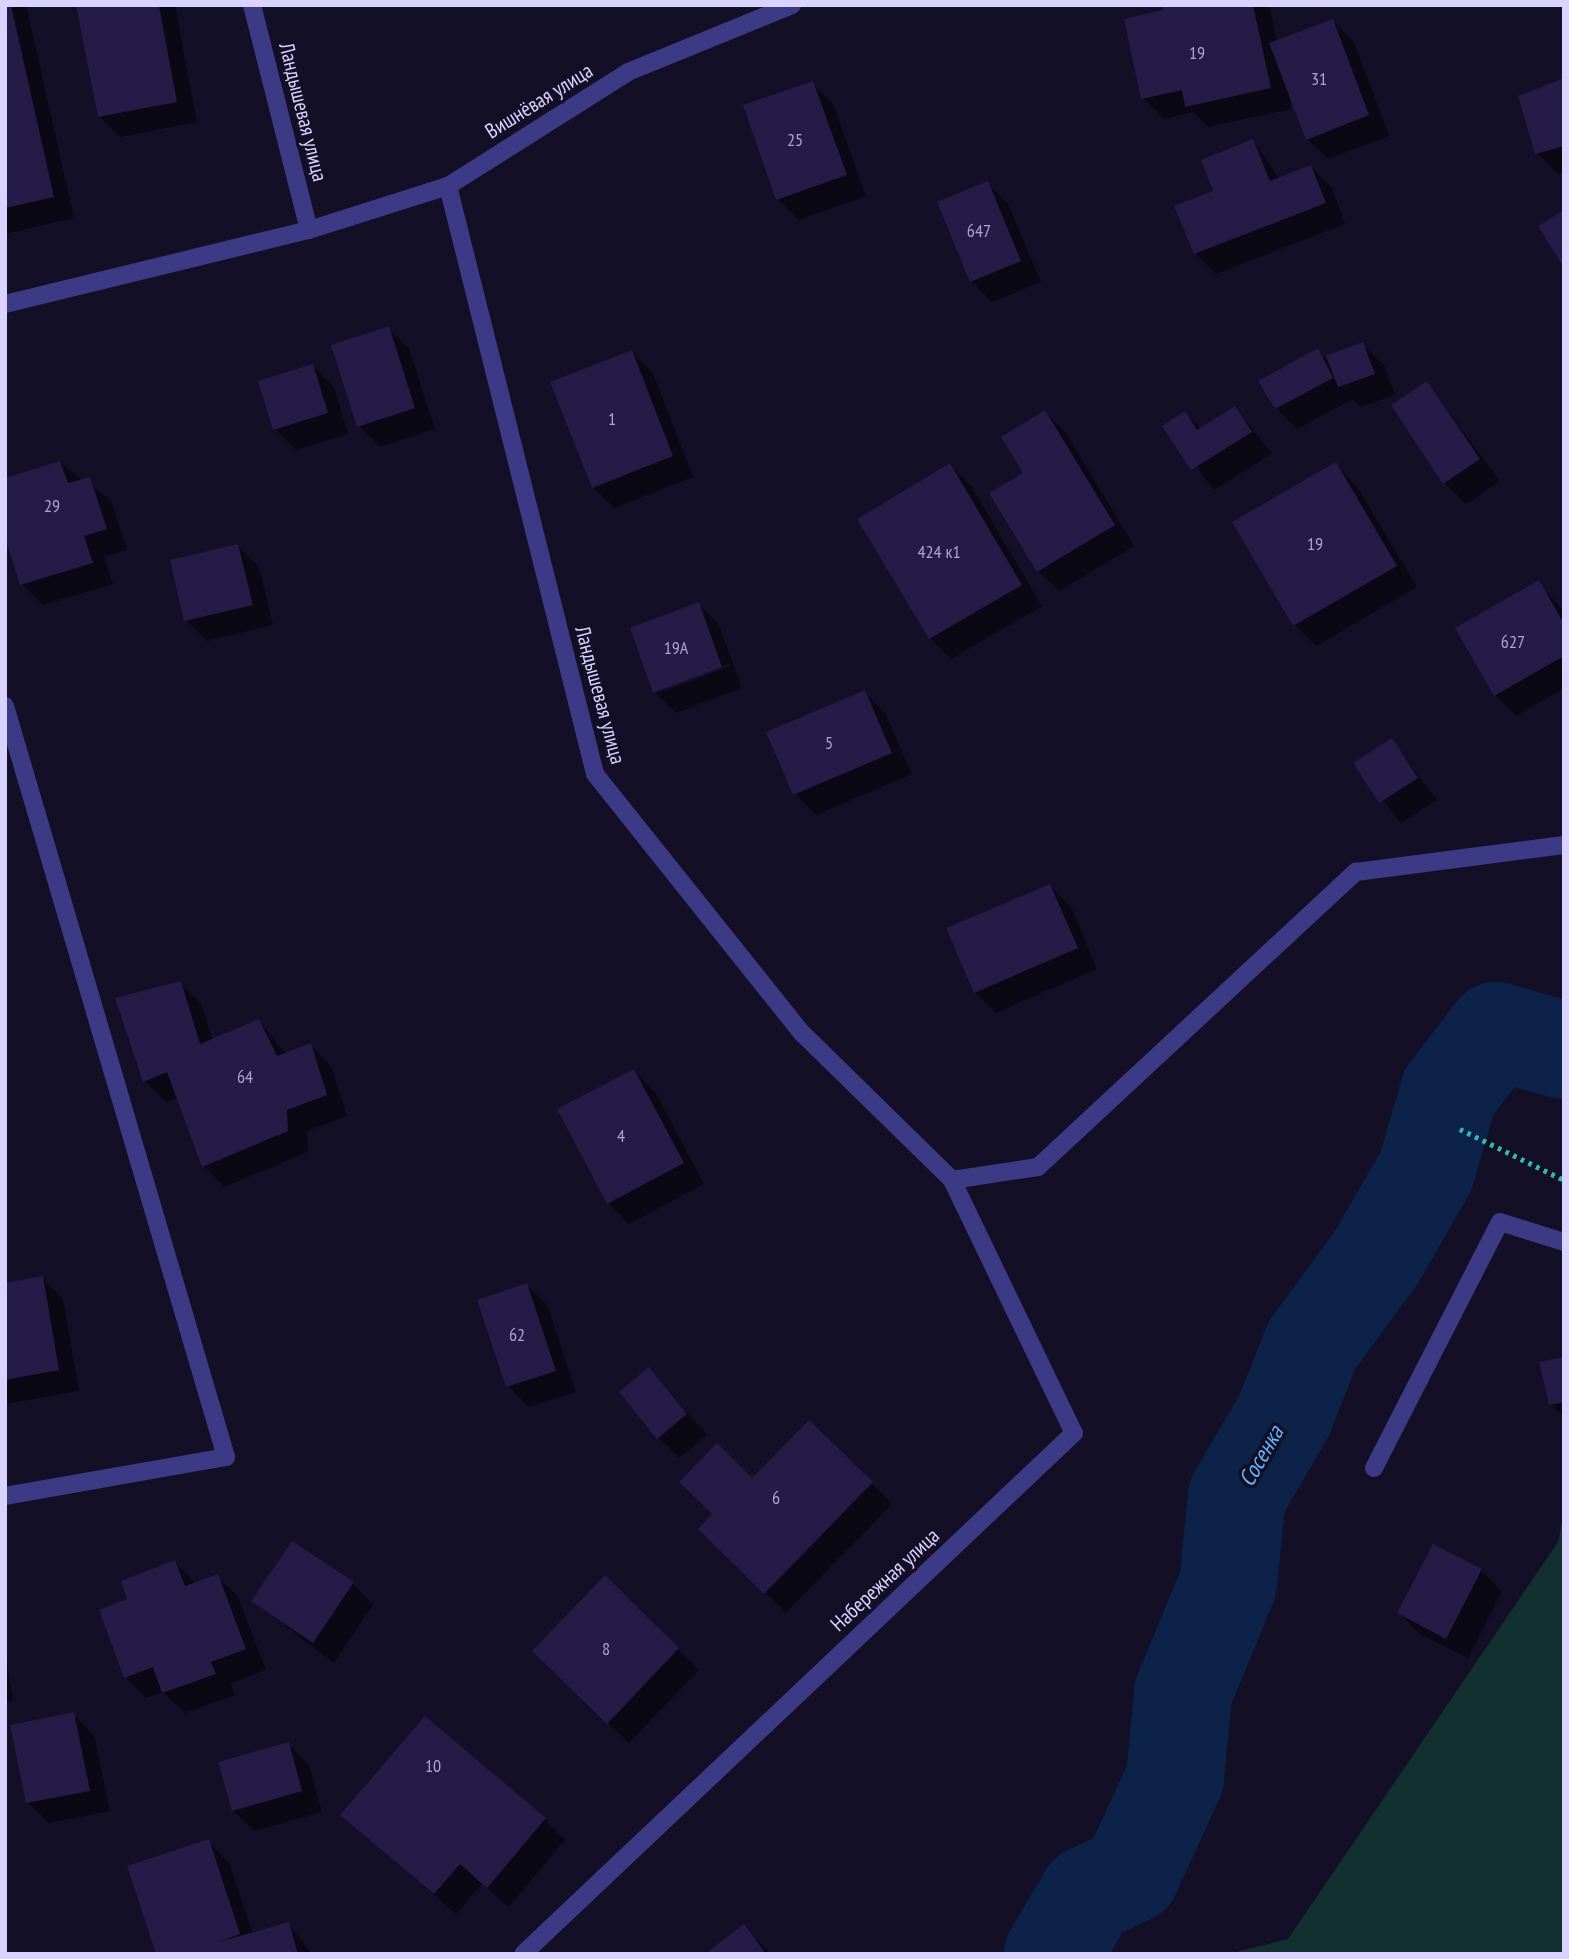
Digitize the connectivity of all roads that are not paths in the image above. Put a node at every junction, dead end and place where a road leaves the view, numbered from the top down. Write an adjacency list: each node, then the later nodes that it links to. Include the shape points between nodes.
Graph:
1 (252, 5): 4 (street, Ландышевая улица)
2 (793, 5): 3 (street, Вишнёвая улица, via 628,72)
3 (448, 186): 4 (street, Вишнёвая улица); 8 (street, Ландышевая улица, via 595,774 802,1033)
4 (309, 230): 5 (street, Вишнёвая улица)
5 (5, 303)
6 (5, 706): 11 (street, via 226,1457)
7 (1564, 845): 8 (street, via 1356,872 1038,1167)
8 (952, 1180): 12 (street, Набережная улица, via 1074,1433)
9 (1564, 1242): 10 (street, via 1500,1222)
10 (1374, 1468)
11 (5, 1496)
12 (523, 1954)

